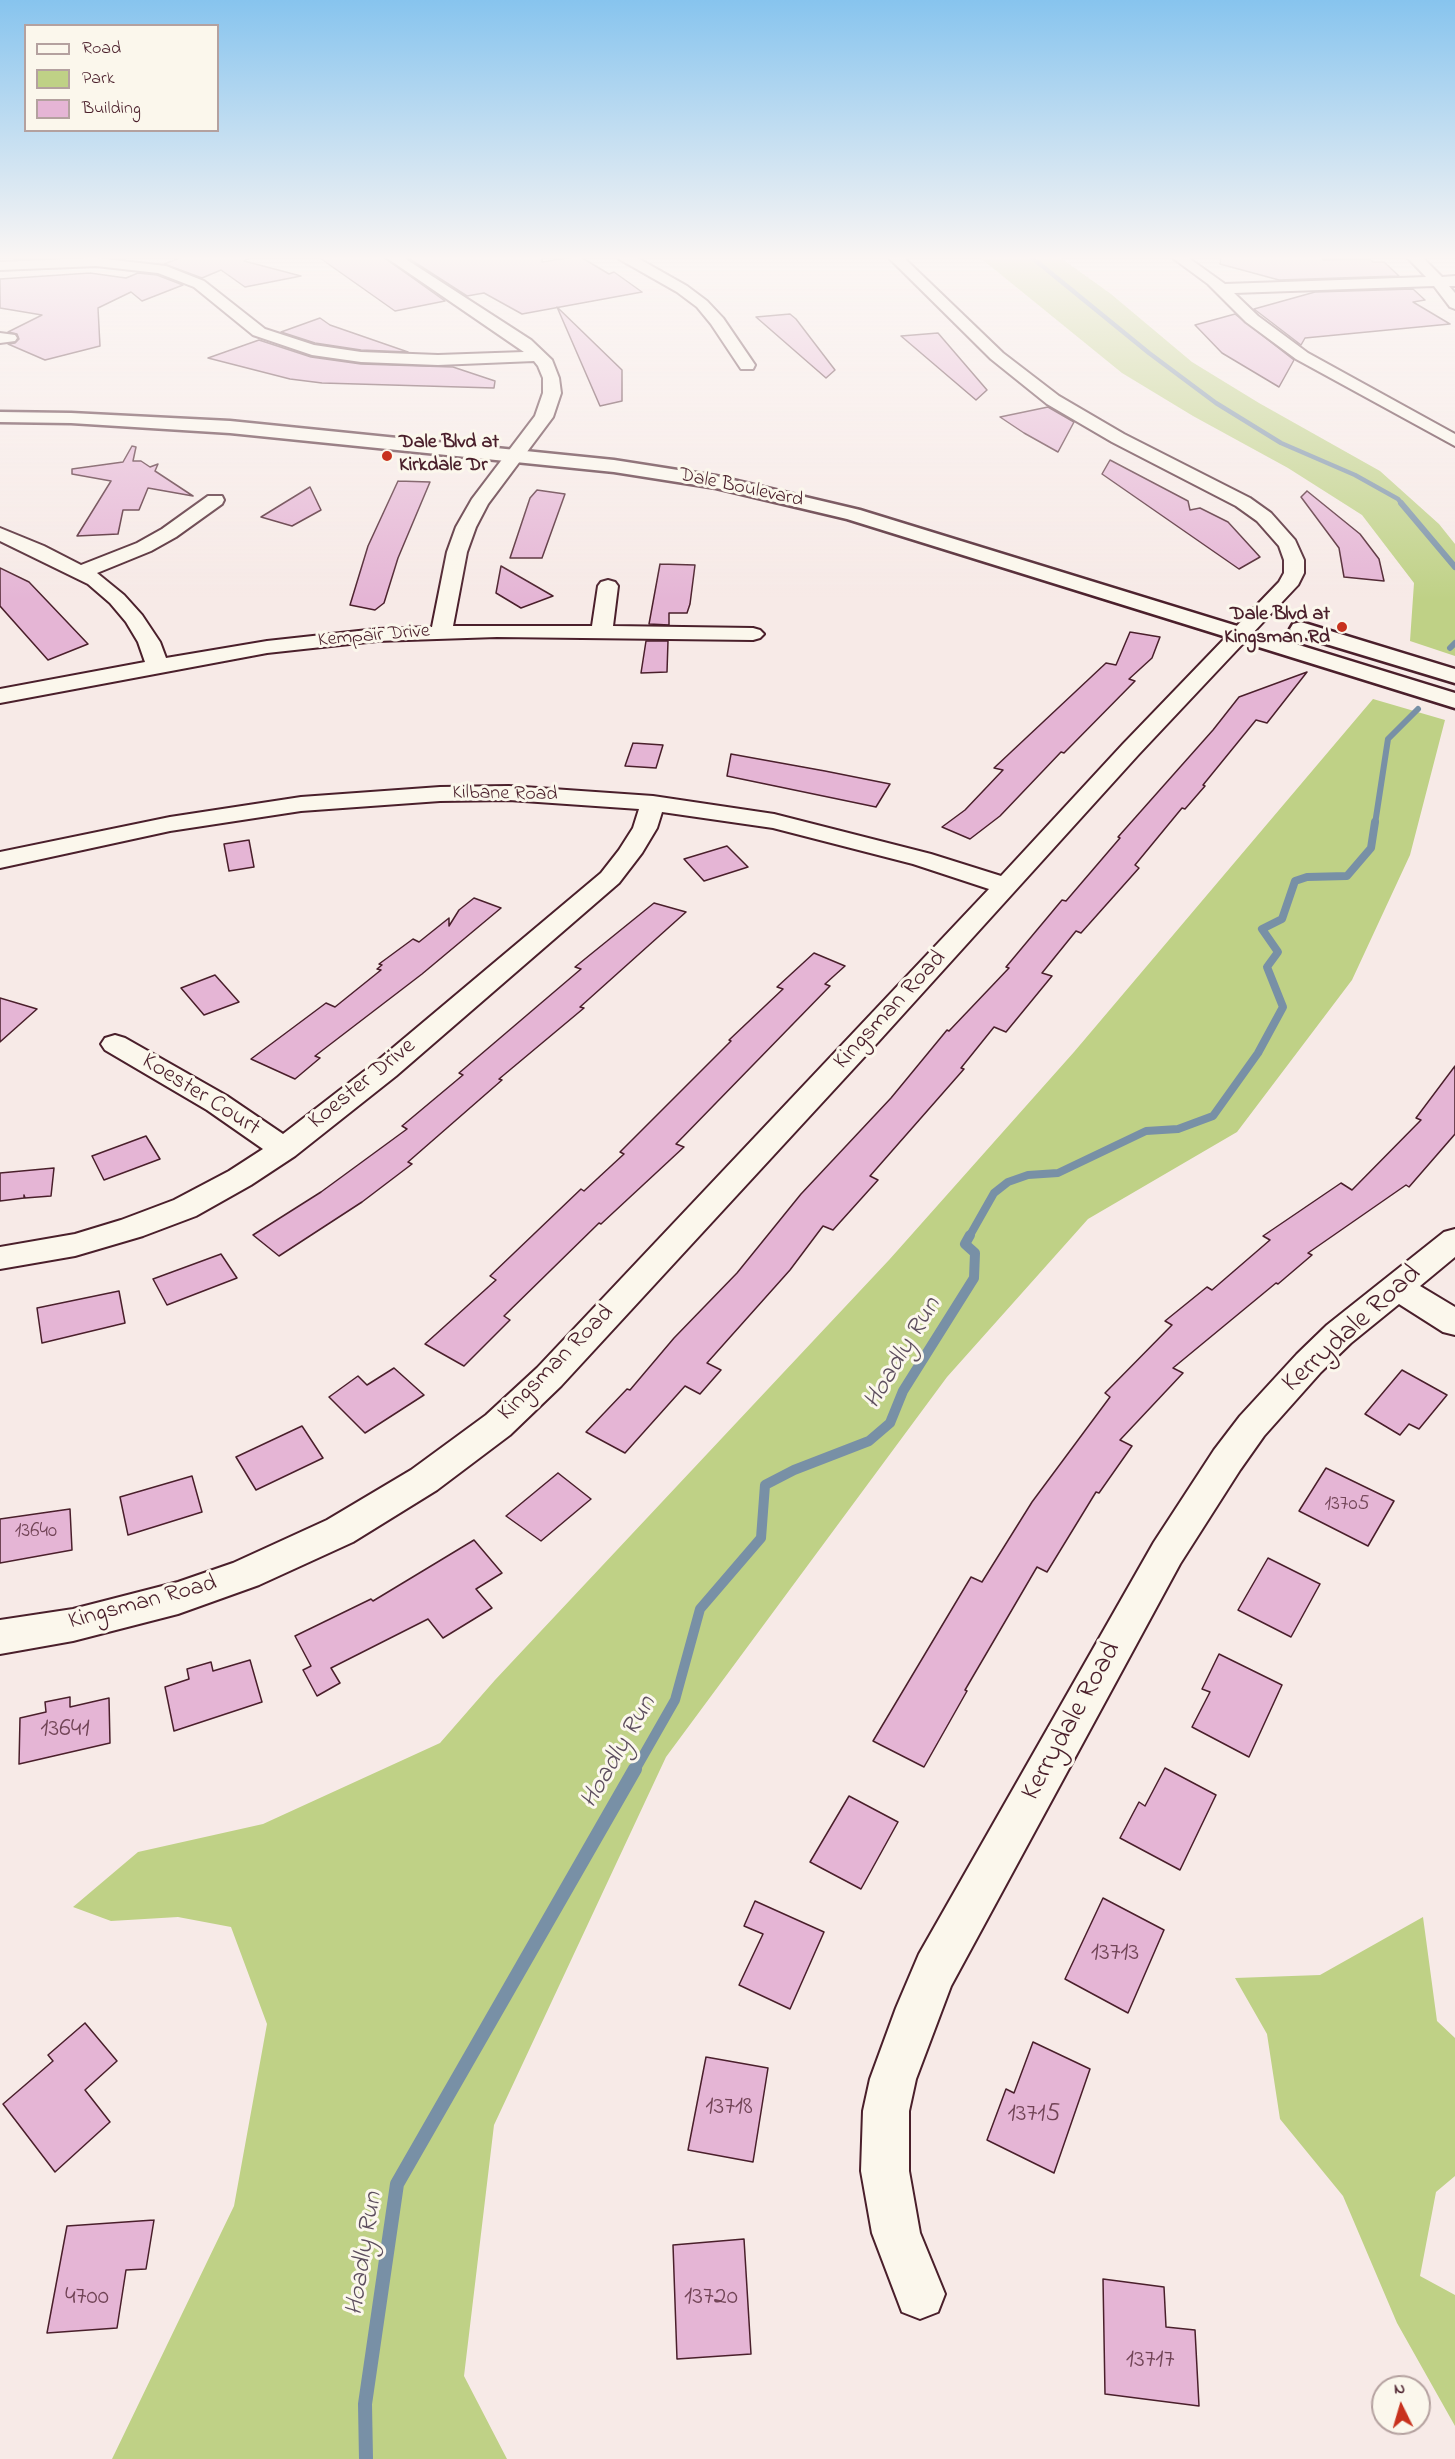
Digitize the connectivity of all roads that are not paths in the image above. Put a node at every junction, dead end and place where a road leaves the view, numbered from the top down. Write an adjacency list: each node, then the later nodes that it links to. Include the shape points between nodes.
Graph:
1 (547, 371): 6 (street, via 552,393 544,417)
2 (1016, 371): 20 (street, Kingsman Road, via 1053,400 1108,433 1243,502 1278,530 1294,560 1294,573 1288,585)
3 (1329, 371): 8 (street)
4 (0, 417): 10 (main road, Dale Boulevard, via 230,427)
5 (506, 434): 6 (main road)
6 (529, 437): 7 (main road); 10 (street)
7 (551, 440)
8 (1455, 441)
9 (596, 446): 11 (main road, Dale Boulevard)
10 (514, 455): 20 (main road, Dale Boulevard, via 666,473 800,500); 21 (street, via 479,502 466,527)
11 (662, 455)
12 (705, 462): 13 (main road, Dale Boulevard)
13 (758, 472)
14 (834, 489): 16 (main road, Dale Boulevard)
15 (215, 500): 18 (street, via 144,547)
16 (878, 501)
17 (0, 534): 18 (street)
18 (82, 572): 24 (street, via 117,599 135,619)
19 (608, 586): 22 (street)
20 (1245, 620): 25 (main road, Dale Boulevard); 27 (main road, Dale Boulevard); 30 (street, Kingsman Road)
21 (441, 631): 22 (street, Kempair Drive); 24 (street, Kempair Drive, via 287,644)
22 (602, 632): 23 (street, Kempair Drive)
23 (753, 634)
24 (158, 667): 26 (street, Kempair Drive)
25 (1455, 676)
26 (0, 696)
27 (1455, 701)
28 (653, 803): 29 (street, Kilbane Road, via 509,793 371,797 170,824); 30 (street, Kilbane Road, via 774,821 838,836); 32 (street, Koester Drive, via 640,836 610,878 386,1069)
29 (0, 860)
30 (1006, 886): 37 (street, Kingsman Road, via 549,1377 498,1425 424,1480 340,1530 246,1575 178,1598 73,1625)
31 (115, 1044): 32 (street, Koester Court, via 217,1103)
32 (284, 1149): 34 (street, Koester Drive, via 185,1208 75,1245)
33 (1455, 1240): 35 (street, Kerrydale Road)
34 (0, 1258)
35 (1397, 1287): 36 (street); 38 (street, Kerrydale Road, via 1309,1363 1227,1460 1167,1553 934,1970 893,2079 886,2111 885,2171 896,2233)
36 (1455, 1323)
37 (0, 1637)
38 (920, 2294)

